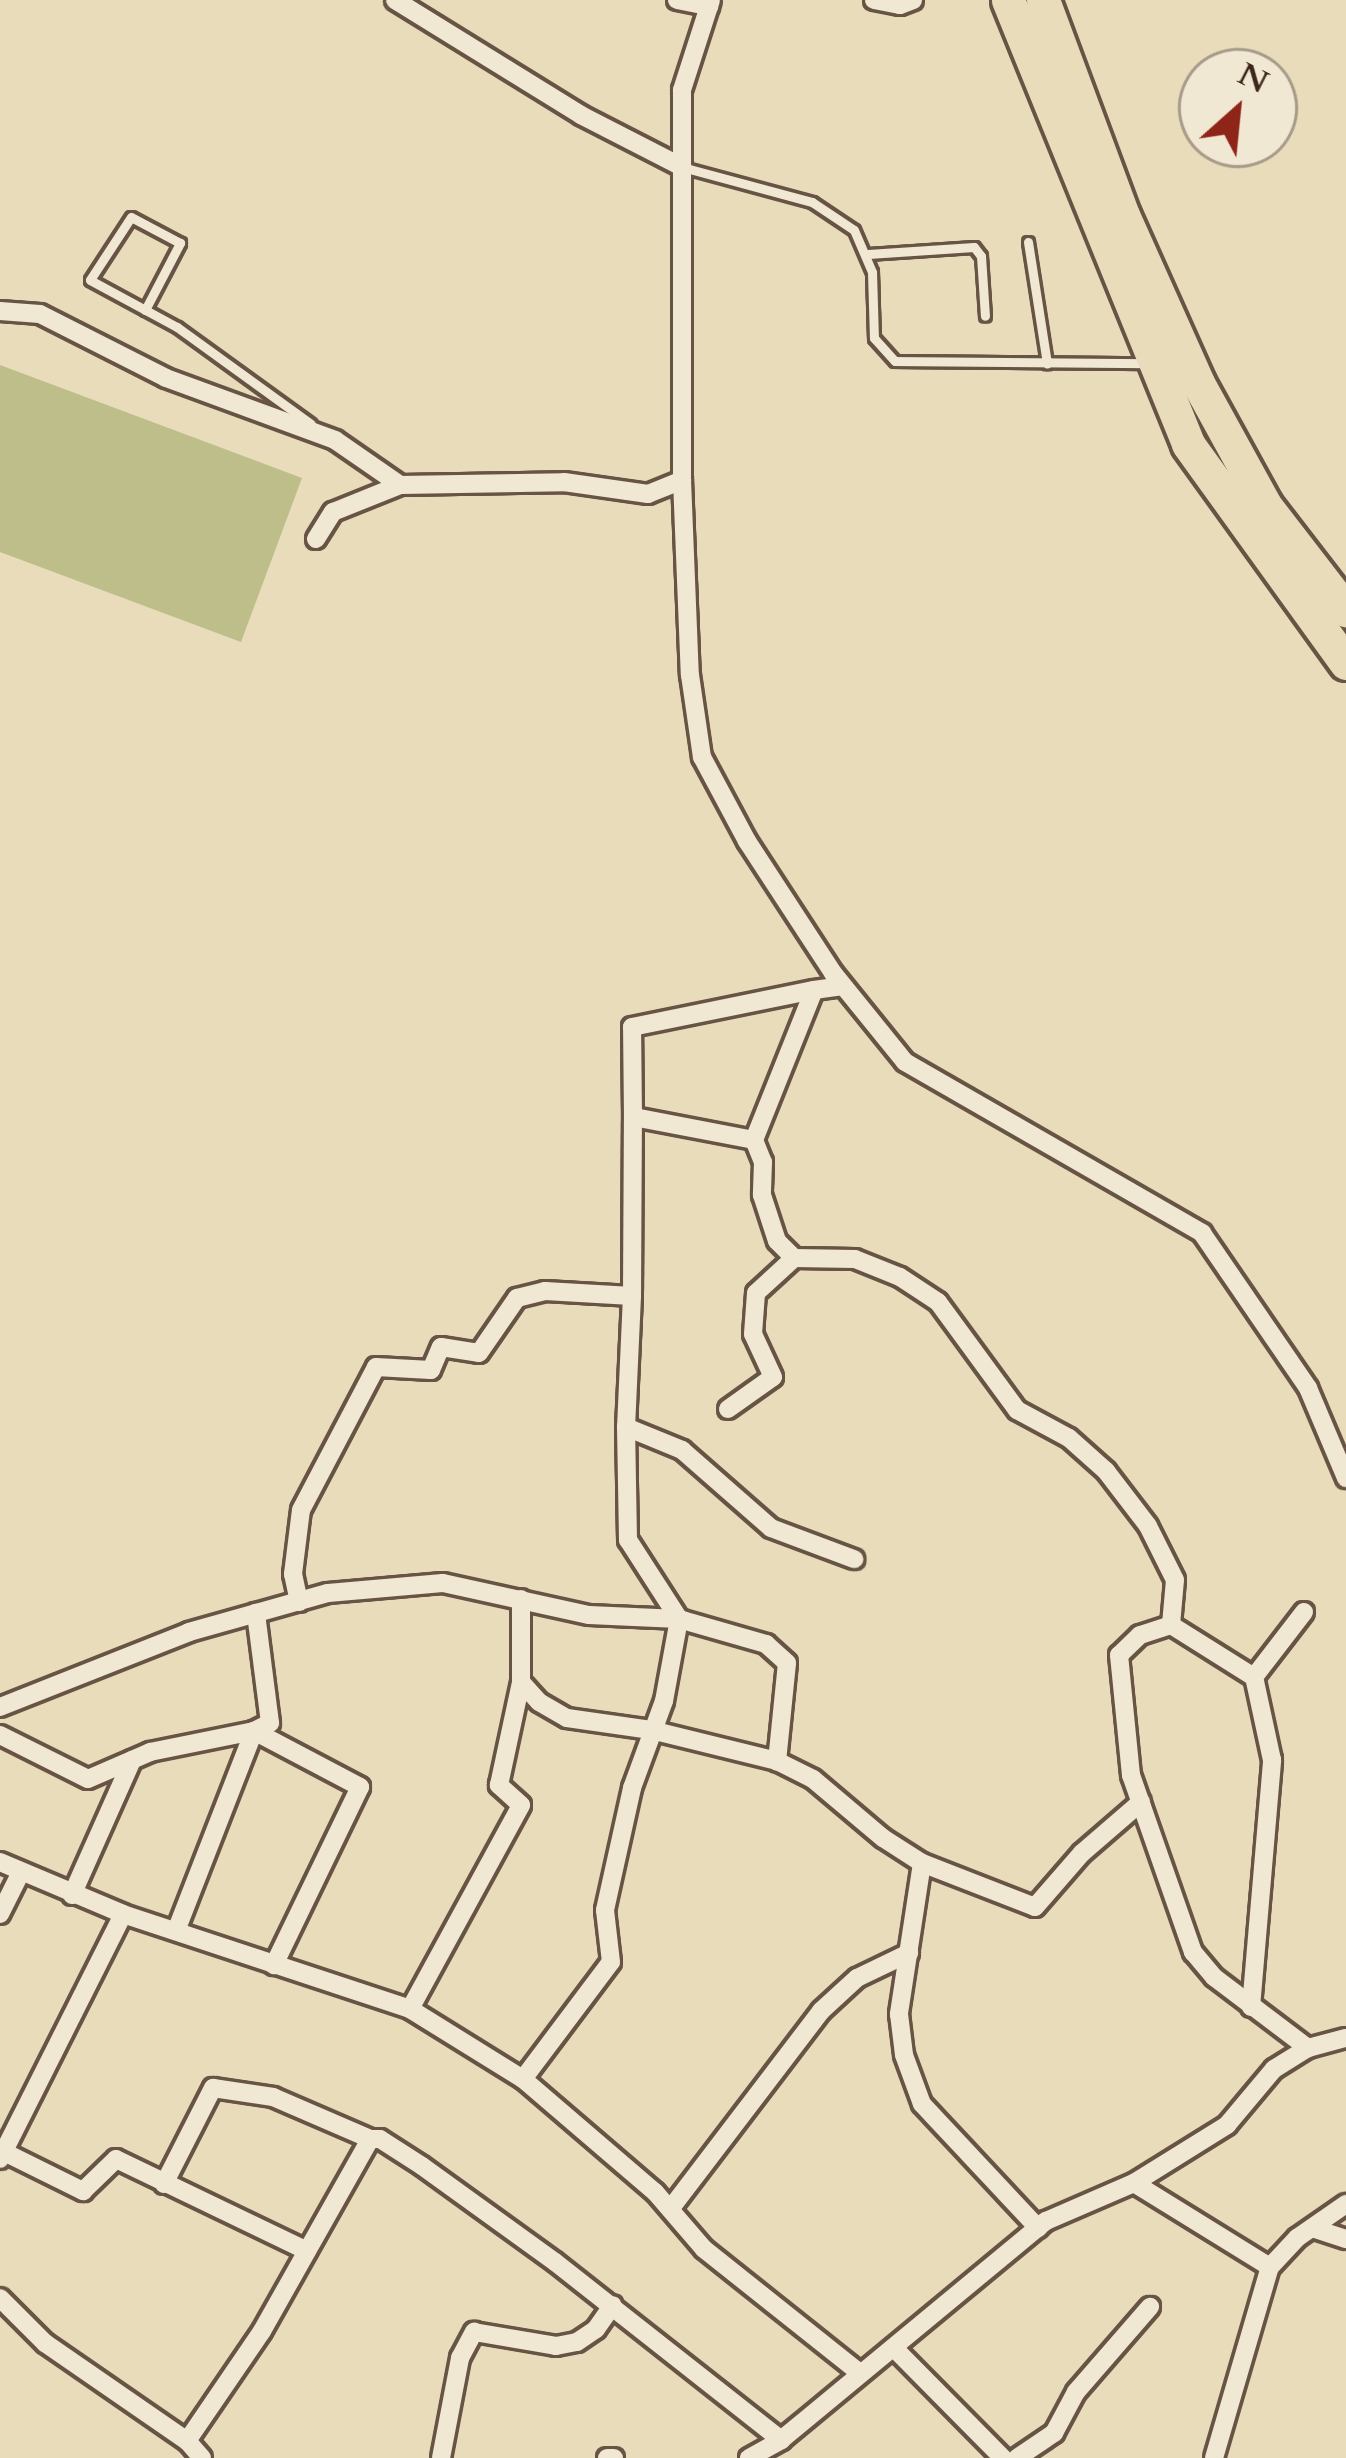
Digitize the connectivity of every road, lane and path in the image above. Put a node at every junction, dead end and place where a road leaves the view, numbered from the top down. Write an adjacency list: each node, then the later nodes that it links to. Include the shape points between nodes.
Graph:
1 (395, 0): 8 (street, via 581,116)
2 (677, 0): 7 (street)
3 (874, 0): 4 (street)
4 (913, 0)
5 (1008, 0): 14 (highway)
6 (1043, 0): 20 (highway, via 1123,215 1198,383 1265,505)
7 (710, 3): 8 (street, via 682,90)
8 (682, 167): 10 (lane, via 812,202 854,230); 17 (street)
9 (1028, 242): 15 (lane)
10 (868, 254): 13 (lane, via 974,247); 15 (lane, via 874,338 886,356 907,364)
11 (145, 310): 11 (lane, via 90,280 131,217 180,243); 16 (lane)
12 (0, 311): 16 (street, via 40,314 166,379)
13 (985, 316)
14 (1154, 363): 15 (lane); 21 (highway, via 1188,444)
15 (1047, 364)
16 (335, 440): 18 (street)
17 (682, 481): 18 (street, via 648,494 564,482); 22 (street, via 690,675 702,757)
18 (400, 485): 19 (street, via 333,512)
19 (316, 538)
20 (1346, 610)
21 (1346, 663)
22 (843, 986): 23 (street); 30 (street, via 905,1062 1202,1233 1308,1388)
23 (814, 990): 24 (street, via 632,1027); 25 (street)
24 (634, 1117): 25 (street); 27 (street)
25 (754, 1140): 26 (street, via 777,1241)
26 (794, 1258): 28 (street, via 756,1293 753,1334 773,1377); 37 (street, via 855,1259 938,1302 1017,1410 1069,1438 1148,1526 1175,1580)
27 (632, 1296): 29 (street); 33 (street, via 545,1291 517,1298 478,1354 441,1347 431,1370 376,1367 301,1510)
28 (728, 1409)
29 (626, 1427): 31 (street, via 682,1450 772,1528); 36 (street, via 628,1540)
30 (1346, 1478)
31 (854, 1559)
32 (521, 1598): 33 (street, via 443,1582); 36 (street, via 589,1615); 39 (street)
33 (298, 1602): 35 (street)
34 (1304, 1612): 38 (street)
35 (256, 1613): 40 (street); 42 (street, via 270,1723)
36 (679, 1618): 41 (street); 45 (street, via 766,1644 787,1663)
37 (1171, 1625): 38 (street); 46 (street, via 1127,1644 1116,1665)
38 (1254, 1676): 56 (street, via 1272,1760)
39 (521, 1682): 41 (street, via 567,1718); 57 (street, via 499,1785 520,1805)
40 (0, 1707)
41 (651, 1730): 45 (street); 60 (street, via 605,1910 611,1962)
42 (254, 1731): 44 (street); 53 (street); 55 (street, via 360,1787)
43 (0, 1735): 44 (street, via 88,1779)
44 (132, 1760): 50 (street)
45 (777, 1762): 48 (street, via 813,1778)
46 (1141, 1802): 48 (street, via 1035,1907); 56 (street, via 1193,1952)
47 (0, 1862): 49 (street)
48 (922, 1863): 54 (street)
49 (21, 1872): 50 (street); 51 (street)
50 (72, 1894): 52 (street)
51 (0, 1914)
52 (124, 1914): 53 (street); 62 (street)
53 (176, 1930): 55 (street)
54 (909, 1953): 66 (street, via 856,1978 821,2012); 67 (street, via 899,2014 922,2104)
55 (274, 1965): 57 (street)
56 (1251, 2007): 59 (street)
57 (410, 2009): 60 (street)
58 (1346, 2038): 59 (street)
59 (1308, 2048): 63 (street, via 1274,2069 1227,2125)
60 (523, 2079): 66 (street)
61 (370, 2139): 64 (street, via 273,2097 214,2088); 70 (street); 73 (street, via 422,2166)
62 (1, 2153): 64 (street, via 71,2189 90,2187 112,2159)
63 (1134, 2183): 67 (street); 71 (street)
64 (164, 2184): 70 (street)
65 (1346, 2204): 68 (street)
66 (671, 2208): 76 (street, via 704,2249)
67 (1038, 2228): 75 (street)
68 (1312, 2228): 69 (street); 71 (street)
69 (1346, 2240)
70 (307, 2251): 78 (street)
71 (1270, 2267): 84 (street)
72 (0, 2298): 78 (street, via 45,2343)
73 (613, 2305): 77 (street); 80 (street, via 577,2342 473,2332 460,2358)
74 (1150, 2308): 83 (street, via 1076,2392 1054,2432)
75 (894, 2348): 76 (street); 82 (street)
76 (860, 2373): 77 (street)
77 (781, 2440): 81 (street)
78 (187, 2441): 79 (street)
79 (202, 2458)
80 (442, 2458)
81 (749, 2458)
82 (1003, 2458)
83 (1017, 2458)
84 (1214, 2458)

